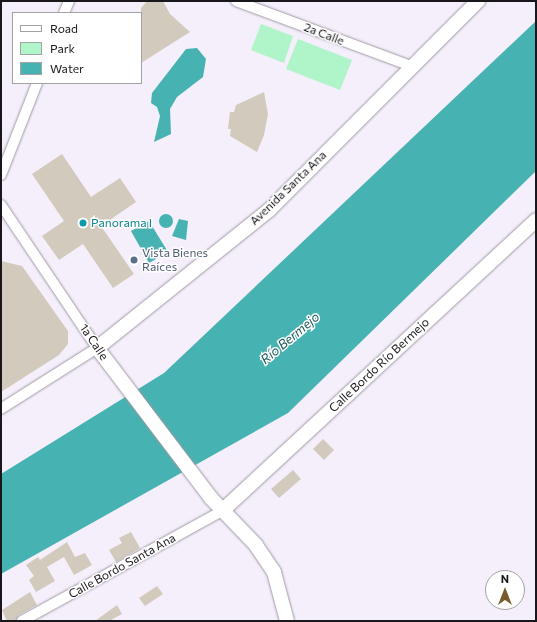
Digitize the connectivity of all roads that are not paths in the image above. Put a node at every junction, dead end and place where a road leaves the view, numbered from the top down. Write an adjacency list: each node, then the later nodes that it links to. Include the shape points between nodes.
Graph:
1 (69, 1): 4 (street)
2 (236, 1): 5 (street, 2a Calle)
3 (478, 1): 5 (main road, Avenida Santa Ana)
4 (64, 12)
5 (411, 66): 10 (main road, Avenida Santa Ana, via 268,210)
6 (37, 84): 7 (street)
7 (1, 175)
8 (1, 205): 10 (street, 1a Calle)
9 (536, 220): 12 (main road, Calle Bordo Río Bermejo)
10 (97, 348): 11 (street, Avenida Santa Ana); 12 (main road, 1a Calle)
11 (1, 409)
12 (222, 511): 13 (street, Calle Bordo Santa Ana); 14 (main road, 1a Calle, via 256,545 274,572)
13 (22, 621)
14 (287, 621)

